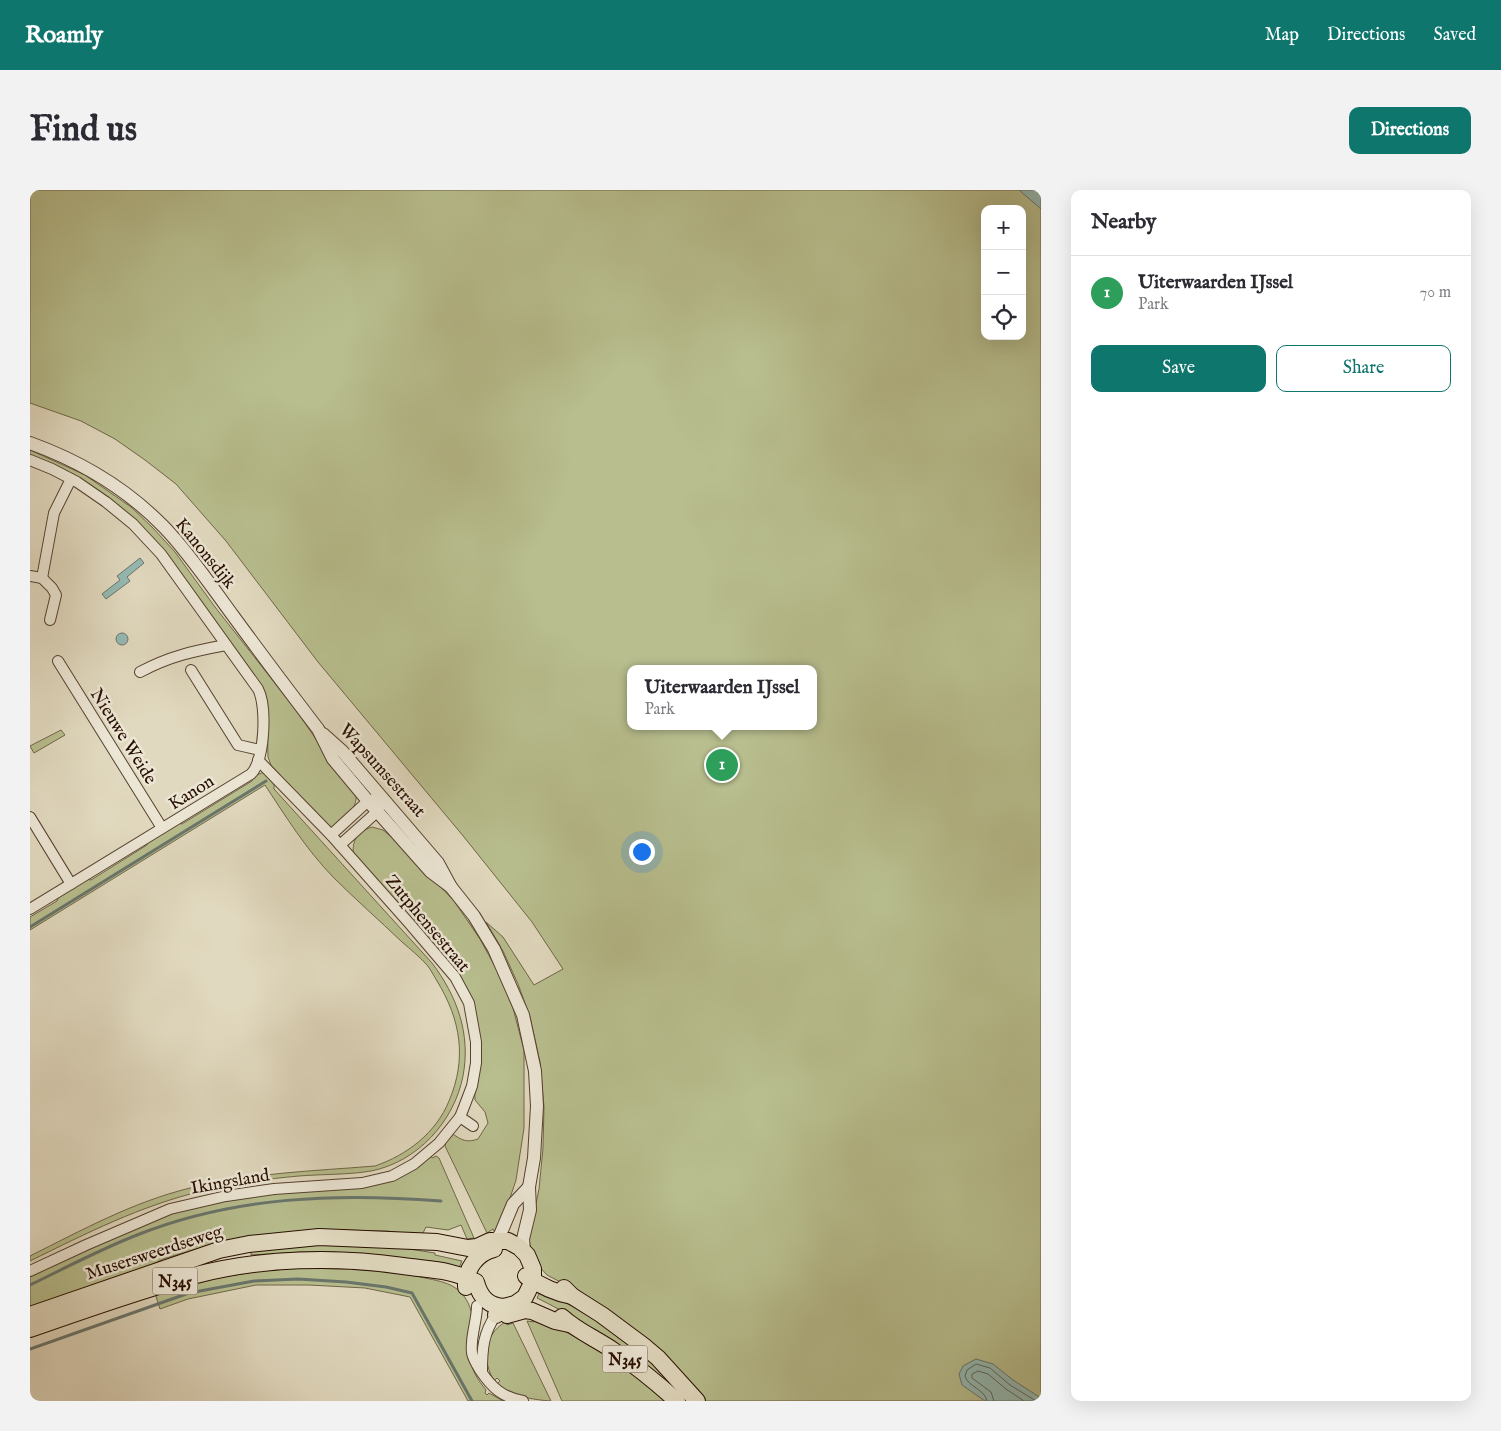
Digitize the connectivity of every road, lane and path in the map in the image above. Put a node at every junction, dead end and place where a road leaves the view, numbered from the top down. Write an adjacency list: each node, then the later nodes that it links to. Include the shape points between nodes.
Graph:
1 (30, 443): 11 (street, Kanonsdijk, via 88,468 115,486 163,527 190,558)
2 (30, 460): 3 (street, Kanonsdijk)
3 (71, 479): 5 (street, via 54,514); 7 (street, Kanonsdijk, via 112,506 147,538)
4 (30, 576): 5 (street)
5 (42, 578): 6 (street, via 56,595)
6 (50, 620)
7 (226, 645): 10 (street, via 180,654); 12 (street, Kanonsdijk, via 261,694 263,731)
8 (58, 661): 18 (street, Nieuwe Weide)
9 (191, 670): 12 (street, via 236,743)
10 (140, 672)
11 (318, 729): 14 (street, Wapsumsestraat); 15 (street, Wapsumsestraat, via 333,759)
12 (260, 750): 13 (street, Kanon)
13 (258, 760): 18 (street, Kanon, via 251,774); 19 (street, Zutphensestraat)
14 (383, 797): 15 (street); 16 (street); 22 (street, Wapsumsestraat, via 438,864)
15 (368, 800): 16 (street, Wapsumsestraat); 19 (street)
16 (378, 811): 20 (street); 22 (street, Wapsumsestraat, via 431,872)
17 (30, 817): 21 (street)
18 (162, 828): 21 (street, Kanon)
19 (331, 835): 20 (street, Zutphensestraat)
20 (340, 845): 24 (street, Zutphensestraat, via 455,977 469,1003 476,1062 472,1086)
21 (71, 884): 23 (street, Kanon)
22 (451, 887): 27 (street, Wapsumsestraat, via 494,949 523,1015 535,1071 537,1106)
23 (30, 909)
24 (460, 1117): 25 (street); 26 (street, Zutphensestraat)
25 (473, 1126)
26 (439, 1144): 31 (street, Ikingsland, via 403,1171 373,1181 274,1188 170,1209)
27 (529, 1186): 28 (street, via 513,1204 500,1235); 29 (street, Wapsumsestraat, via 530,1210)
28 (502, 1244): 29 (main road); 30 (main road, N345, via 486,1243); 32 (main road, N345, via 518,1258 524,1275)
29 (524, 1250): 32 (main road, via 530,1259)
30 (478, 1252): 33 (main road); 36 (main road, Musersweerdseweg / N345, via 437,1242 320,1237 249,1244 160,1269)
31 (30, 1271)
32 (533, 1275): 35 (main road, via 529,1292); 41 (main road, N345, via 564,1288 645,1347)
33 (467, 1282): 34 (main road, via 470,1297); 35 (main road, N345, via 476,1282 487,1302); 37 (main road, Musersweerdseweg / N345, via 411,1267 363,1261 326,1259 241,1266 198,1274)
34 (477, 1306): 35 (main road, N345, via 486,1312); 38 (street, via 472,1354)
35 (510, 1309): 38 (street, via 488,1327 483,1342); 40 (main road, N345, via 532,1311 569,1324 613,1350)
36 (30, 1315)
37 (30, 1329)
38 (482, 1372): 39 (street, via 501,1394)
39 (523, 1401)
40 (678, 1401)
41 (697, 1401)

